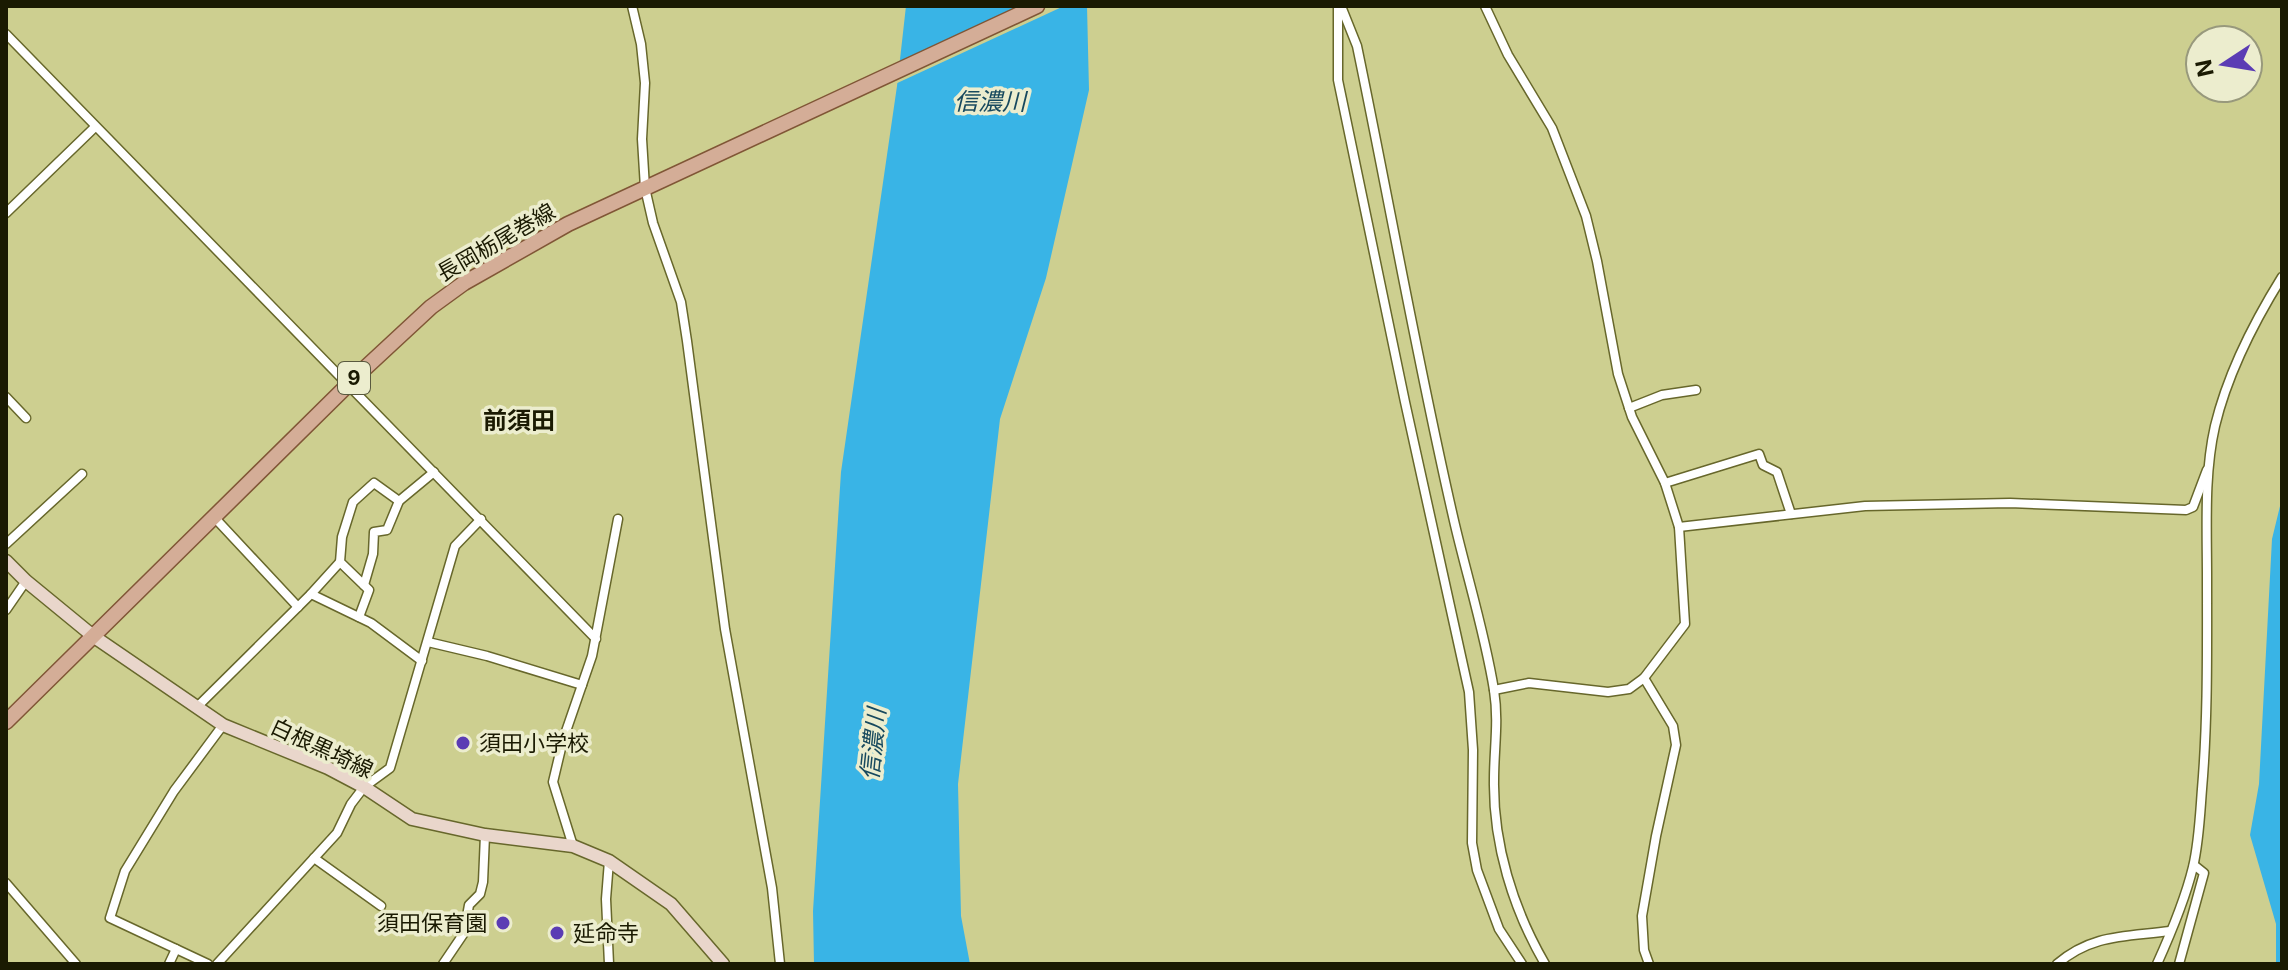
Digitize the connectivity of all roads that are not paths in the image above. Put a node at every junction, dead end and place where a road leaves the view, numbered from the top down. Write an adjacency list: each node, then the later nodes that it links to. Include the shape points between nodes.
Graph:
1 (632, 6): 7 (street, via 645,83)
2 (1037, 6): 7 (main road, 長岡栃尾巻線 / 9)
3 (1340, 6): 40 (street, via 1357,46); 62 (street, via 1338,80 1469,692 1477,870 1499,929)
4 (1485, 6): 13 (street, via 1552,128 1586,216)
5 (6, 34): 6 (street)
6 (95, 127): 8 (street); 10 (street)
7 (645, 188): 10 (main road, 長岡栃尾巻線 / 9, via 518,250 464,283); 61 (street, via 681,302 725,629 772,888)
8 (6, 213)
9 (2282, 277): 15 (street, via 2234,369 2215,425)
10 (349, 383): 16 (street); 21 (main road, 長岡栃尾巻線 / 9)
11 (1696, 390): 13 (street)
12 (6, 397): 14 (street)
13 (1629, 408): 18 (street)
14 (26, 418)
15 (2210, 462): 20 (street, via 2193,507 2186,510 2010,503 1865,506); 49 (street, via 2207,717)
16 (434, 472): 19 (street); 22 (street)
17 (82, 474): 25 (street)
18 (1665, 483): 20 (street, via 1759,454 1763,465 1777,472); 24 (street)
19 (399, 501): 27 (street, via 374,483 353,502); 29 (street, via 387,530 374,532)
20 (1791, 514): 24 (street)
21 (213, 516): 31 (street); 34 (main road, 長岡栃尾巻線 / 9)
22 (481, 519): 35 (street); 36 (street, via 455,546)
23 (618, 519): 35 (street)
24 (1679, 527): 38 (street, via 1685,624)
25 (6, 544)
26 (6, 561): 28 (main road, 白根黒埼線)
27 (340, 562): 29 (street); 30 (street)
28 (26, 581): 32 (street); 34 (main road, 白根黒埼線)
29 (364, 585): 33 (street, via 369,590)
30 (311, 594): 31 (street); 33 (street)
31 (298, 607): 41 (street)
32 (6, 610)
33 (359, 617): 37 (street)
34 (93, 636): 41 (main road, 白根黒埼線); 42 (main road, 長岡栃尾巻線 / 9)
35 (596, 639): 39 (street)
36 (428, 642): 37 (street); 39 (street)
37 (422, 661): 44 (street, via 390,768)
38 (1644, 678): 40 (street, via 1629,689 1608,692 1529,683); 64 (street, via 1673,726 1676,745 1642,916)
39 (582, 685): 46 (street, via 553,782)
40 (1494, 690): 63 (street, via 1499,833 1513,896)
41 (198, 706): 43 (main road, 白根黒埼線)
42 (6, 722)
43 (223, 725): 44 (main road, 白根黒埼線); 53 (street, via 125,871 110,918)
44 (364, 787): 45 (main road, 白根黒埼線, via 412,819); 47 (street, via 337,833)
45 (485, 835): 46 (main road, 白根黒埼線); 58 (street, via 480,894 469,905 464,933)
46 (573, 846): 48 (main road, 白根黒埼線)
47 (314, 858): 51 (street); 57 (street)
48 (609, 861): 59 (street); 60 (main road, 白根黒埼線, via 671,904)
49 (2194, 865): 52 (street); 67 (street, via 2204,873)
50 (6, 883): 54 (street)
51 (381, 906)
52 (2170, 931): 65 (street, via 2093,941); 66 (street)
53 (176, 949): 55 (street); 56 (street)
54 (76, 964)
55 (169, 964)
56 (208, 964)
57 (217, 964)
58 (443, 964)
59 (609, 964)
60 (723, 964)
61 (780, 964)
62 (1522, 964)
63 (1545, 964)
64 (1649, 964)
65 (2057, 964)
66 (2157, 964)
67 (2179, 964)

